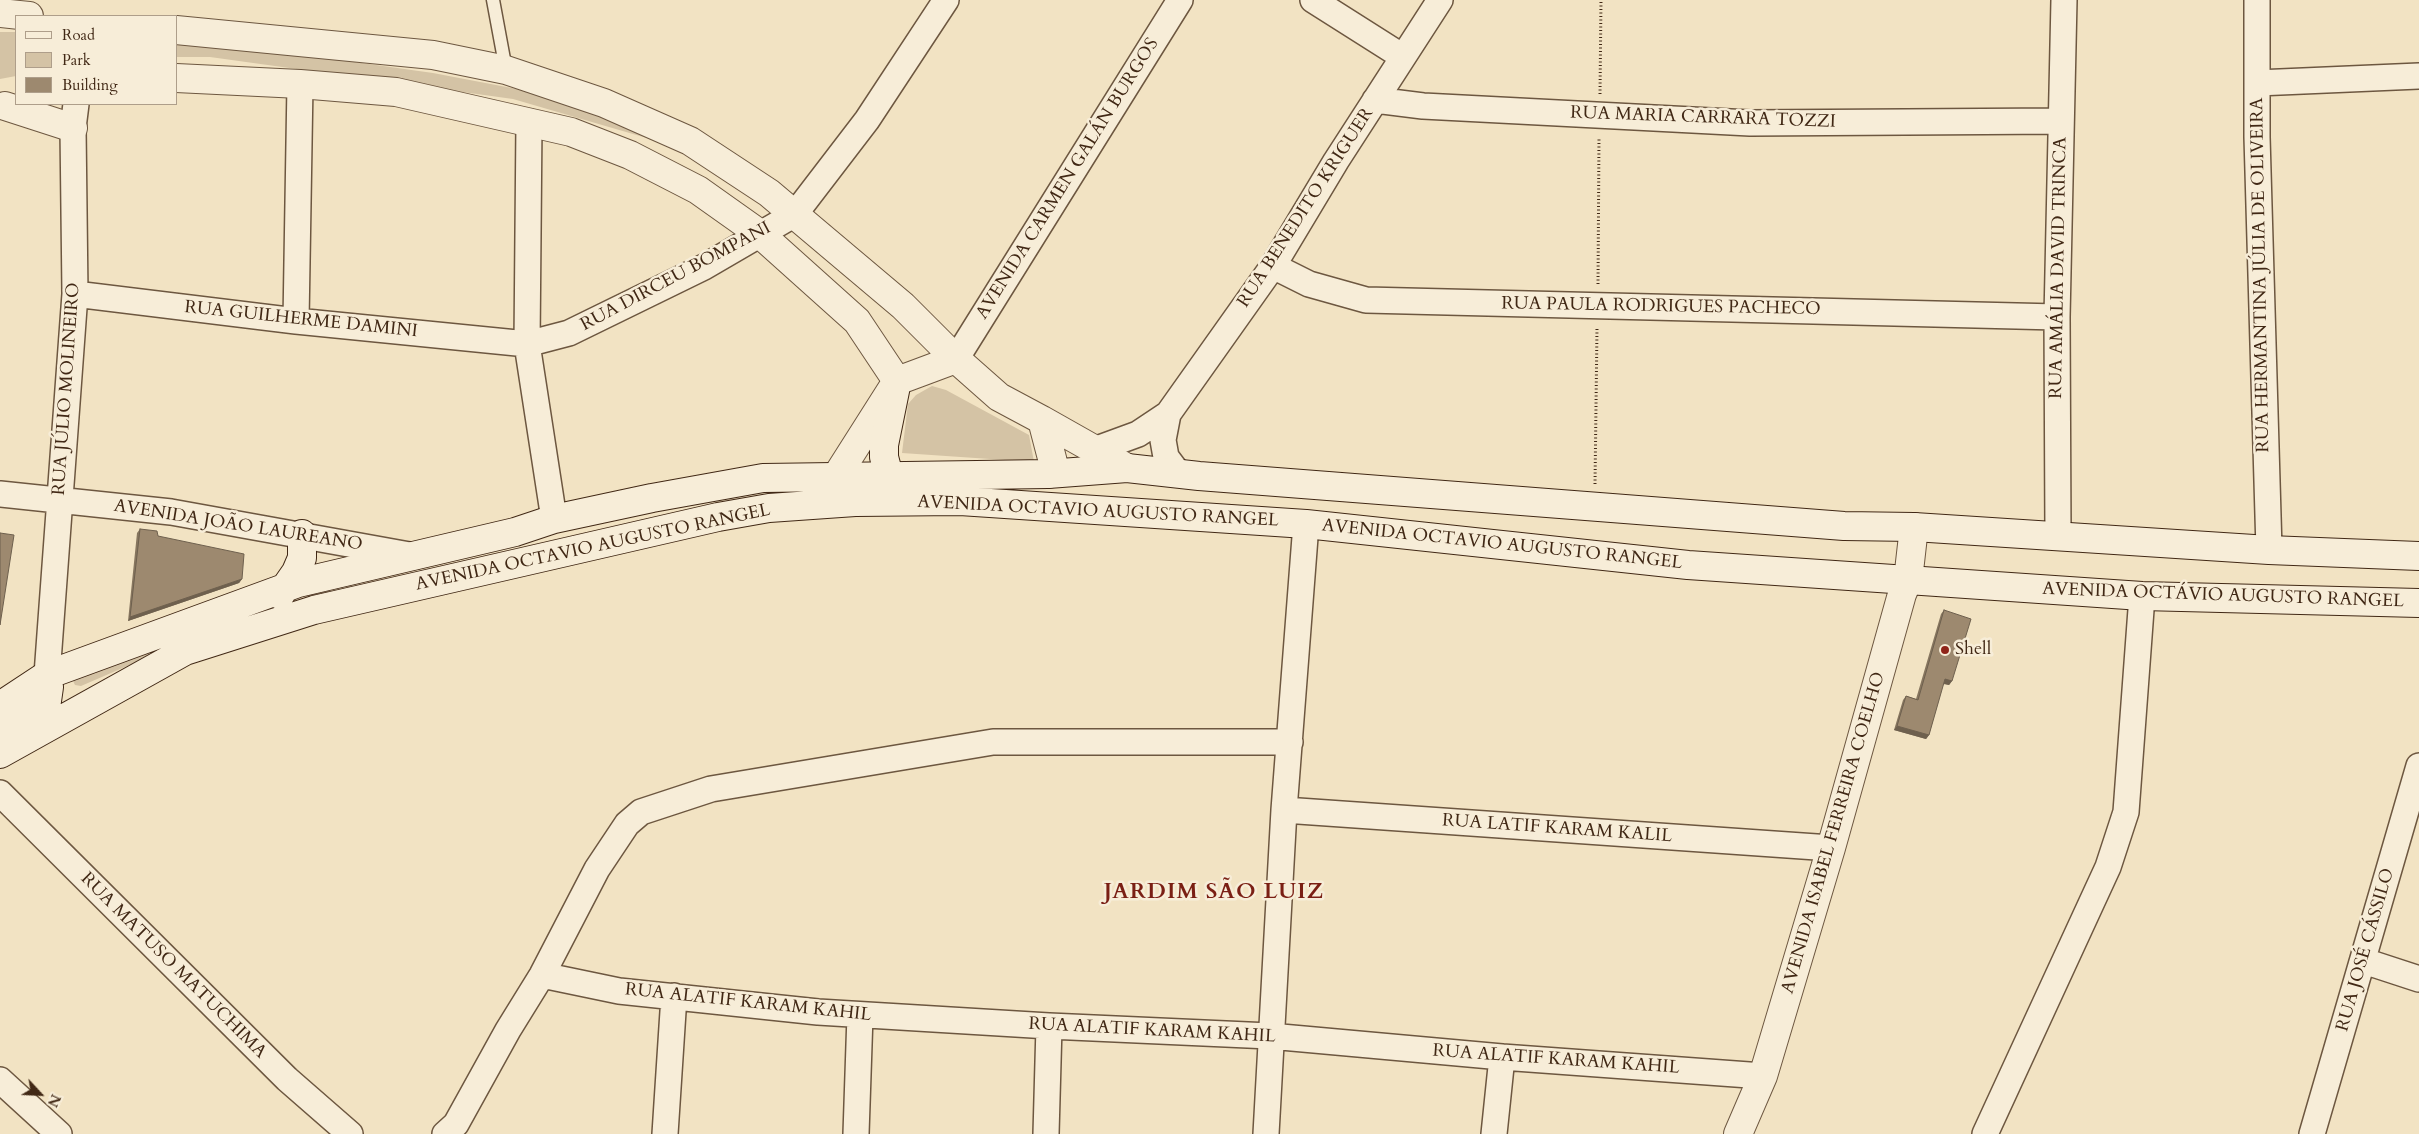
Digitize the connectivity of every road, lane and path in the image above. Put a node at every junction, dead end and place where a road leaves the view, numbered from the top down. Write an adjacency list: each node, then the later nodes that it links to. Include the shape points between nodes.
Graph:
1 (7, 0): 10 (street)
2 (493, 0): 14 (lane)
3 (946, 0): 25 (street, via 867,120)
4 (1180, 0): 33 (street, AVENIDA CARMEN GALÁN BURGOS)
5 (1313, 0): 13 (street)
6 (1440, 0): 13 (street, RUA BENEDITO KRIGUER)
7 (1601, 0): 21 (path)
8 (2064, 0): 23 (street, RUA AMÁLIA DAVID TRINCA)
9 (2257, 0): 17 (street, RUA HERMANTINA JÚLIA DE OLIVEIRA)
10 (0, 13): 11 (main road)
11 (19, 15)
12 (178, 30): 14 (main road, via 433,55)
13 (1403, 57): 19 (street, RUA BENEDITO KRIGUER)
14 (506, 70): 25 (main road, via 604,103 690,141 770,193)
15 (2419, 76): 17 (street)
16 (178, 78): 18 (main road)
17 (2256, 83): 52 (street, RUA HERMANTINA JÚLIA DE OLIVEIRA)
18 (300, 84): 24 (main road, via 396,92); 31 (street)
19 (1375, 100): 21 (street, RUA MARIA CARRARA TOZZI, via 1423,106); 27 (street, RUA BENEDITO KRIGUER)
20 (7, 105): 22 (main road)
21 (1600, 115): 23 (street, RUA MARIA CARRARA TOZZI, via 1750,123); 29 (path)
22 (74, 116): 28 (street, RUA JÚLIO MOLINEIRO)
23 (2061, 121): 30 (street, RUA AMÁLIA DAVID TRINCA)
24 (529, 122): 26 (main road, via 571,132 630,155 698,190); 32 (street)
25 (795, 214): 26 (street, RUA DIRCEU BOMPANI); 33 (main road, via 903,306)
26 (760, 234): 32 (street, RUA DIRCEU BOMPANI, via 704,267 568,333); 34 (main road, via 857,321)
27 (1273, 266): 29 (street, RUA PAULA RODRIGUES PACHECO, via 1309,284 1366,300); 35 (street, RUA BENEDITO KRIGUER)
28 (75, 294): 31 (street, RUA GUILHERME DAMINI); 44 (street, RUA JÚLIO MOLINEIRO)
29 (1597, 306): 30 (street, RUA PAULA RODRIGUES PACHECO); 46 (path)
30 (2057, 317): 51 (street, RUA AMÁLIA DAVID TRINCA)
31 (296, 321): 32 (street, RUA GUILHERME DAMINI)
32 (528, 344): 47 (street)
33 (956, 359): 34 (main road); 36 (main road, via 999,397)
34 (897, 381): 41 (main road, via 884,445); 42 (main road)
35 (1168, 414): 37 (street, RUA BENEDITO KRIGUER, via 1138,434); 39 (street, RUA BENEDITO KRIGUER, via 1163,440 1166,457)
36 (1042, 420): 37 (main road); 40 (main road, via 1054,466)
37 (1097, 449): 38 (main road)
38 (1127, 468): 39 (main road, AVENIDA OCTAVIO AUGUSTO RANGEL); 40 (main road, AVENIDA OCTAVIO AUGUSTO RANGEL)
39 (1178, 473): 46 (main road, AVENIDA OCTAVIO AUGUSTO RANGEL)
40 (1048, 474): 41 (main road, AVENIDA OCTAVIO AUGUSTO RANGEL); 45 (main road, via 1038,486 1024,492)
41 (889, 476): 42 (main road, AVENIDA OCTAVIO AUGUSTO RANGEL); 45 (main road, via 902,489)
42 (836, 477): 47 (main road, AVENIDA OCTAVIO AUGUSTO RANGEL, via 763,478)
43 (0, 494): 44 (street, AVENIDA JOÃO LAUREANO)
44 (60, 500): 50 (street, AVENIDA JOÃO LAUREANO, via 171,512); 61 (street, RUA JÚLIO MOLINEIRO)
45 (960, 501): 48 (main road, AVENIDA OCTAVIO AUGUSTO RANGEL); 60 (main road, AVENIDA OCTAVIO AUGUSTO RANGEL, via 855,502 768,508 718,517 314,610)
46 (1595, 506): 49 (main road, AVENIDA OCTAVIO AUGUSTO RANGEL, via 1844,526)
47 (554, 520): 53 (main road, AVENIDA OCTAVIO AUGUSTO RANGEL)
48 (1306, 524): 55 (main road, AVENIDA OCTAVIO AUGUSTO RANGEL, via 1688,565); 64 (street)
49 (1914, 527): 51 (main road); 55 (main road, AVENIDA ISABEL FERREIRA COELHO)
50 (302, 534): 53 (street, AVENIDA JOÃO LAUREANO); 56 (main road, via 302,558)
51 (2058, 536): 52 (main road)
52 (2268, 550): 54 (main road)
53 (415, 556): 56 (main road, AVENIDA OCTAVIO AUGUSTO RANGEL)
54 (2410, 557): 58 (main road, via 2404,592)
55 (1908, 580): 57 (main road, AVENIDA OCTÁVIO AUGUSTO RANGEL); 69 (main road, AVENIDA ISABEL FERREIRA COELHO)
56 (287, 587): 60 (main road, via 268,608); 61 (main road, AVENIDA OCTAVIO AUGUSTO RANGEL)
57 (2142, 596): 58 (main road, AVENIDA OCTÁVIO AUGUSTO RANGEL); 89 (street, via 2126,812 2108,867)
58 (2388, 601): 59 (main road, AVENIDA OCTÁVIO AUGUSTO RANGEL)
59 (2419, 603)
60 (184, 651): 65 (main road, AVENIDA OCTAVIO AUGUSTO RANGEL)
61 (47, 675): 62 (main road, AVENIDA OCTAVIO AUGUSTO RANGEL); 63 (main road, via 47,701)
62 (0, 706)
63 (0, 733)
64 (1290, 742): 68 (street); 71 (street, via 993,742 711,790 641,812 627,824 597,870)
65 (0, 754)
66 (2419, 766): 70 (street, RUA JOSÉ CÁSSILO)
67 (0, 793): 80 (street, RUA MATUSO MATUCHIMA, via 287,1079)
68 (1284, 810): 69 (street, RUA LATIF KARAM KALIL); 76 (street)
69 (1831, 848): 78 (main road, AVENIDA ISABEL FERREIRA COELHO)
70 (2364, 961): 72 (street); 90 (street, RUA JOSÉ CÁSSILO)
71 (542, 975): 73 (street, RUA ALATIF KARAM KAHIL, via 619,990); 82 (street, via 456,1124)
72 (2419, 979)
73 (674, 996): 74 (street, RUA ALATIF KARAM KAHIL); 83 (street)
74 (860, 1014): 75 (street, RUA ALATIF KARAM KAHIL); 84 (street)
75 (1049, 1026): 76 (street, RUA ALATIF KARAM KAHIL); 85 (street)
76 (1270, 1036): 77 (street, RUA ALATIF KARAM KAHIL); 86 (street)
77 (1502, 1057): 78 (street, RUA ALATIF KARAM KAHIL); 87 (street)
78 (1764, 1076): 88 (main road, AVENIDA ISABEL FERREIRA COELHO)
79 (0, 1080): 81 (street)
80 (347, 1133)
81 (59, 1134)
82 (444, 1134)
83 (665, 1134)
84 (856, 1134)
85 (1046, 1134)
86 (1266, 1134)
87 (1494, 1134)
88 (1738, 1134)
89 (1985, 1134)
90 (2312, 1134)

